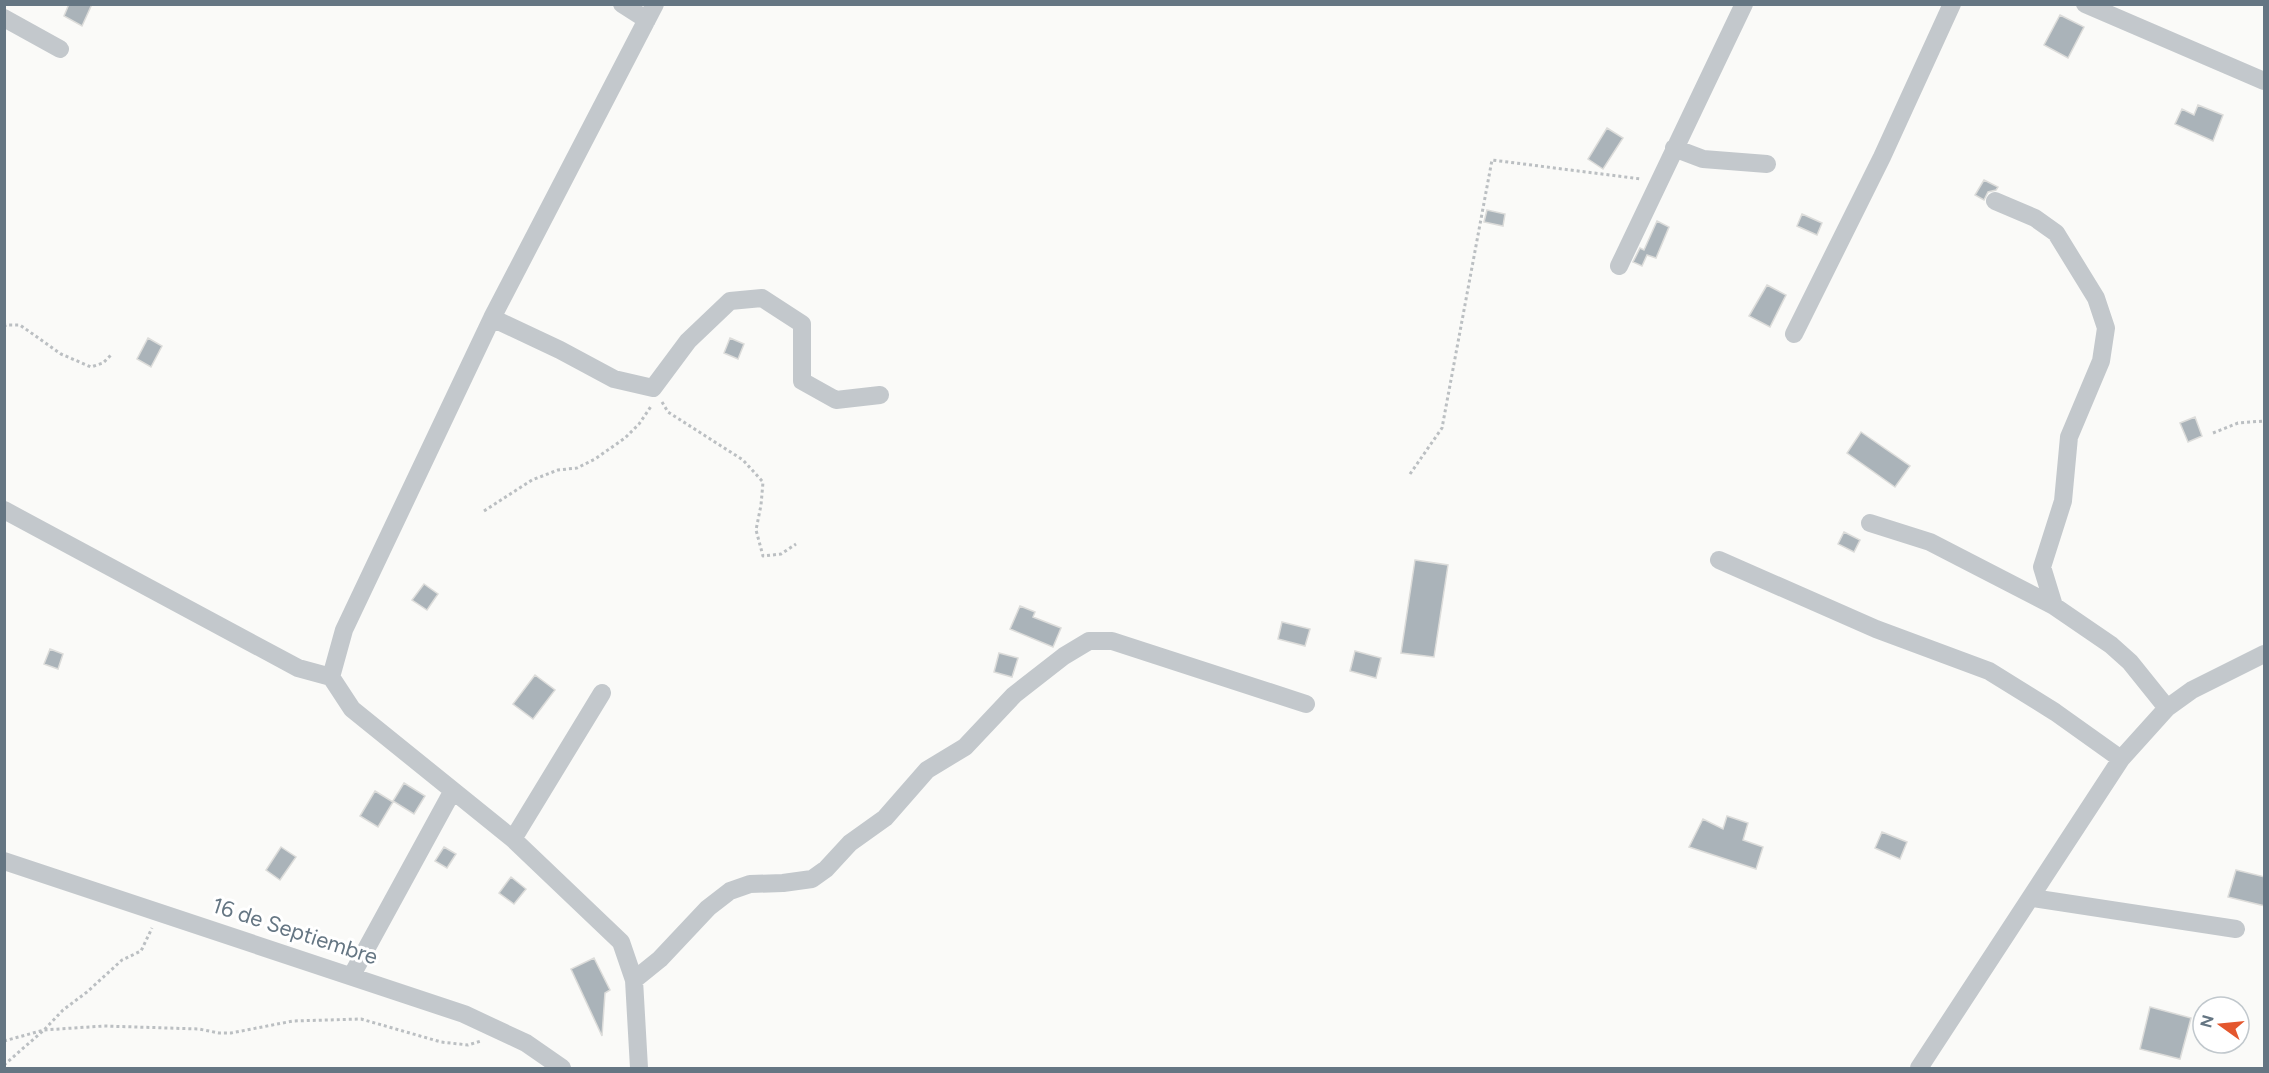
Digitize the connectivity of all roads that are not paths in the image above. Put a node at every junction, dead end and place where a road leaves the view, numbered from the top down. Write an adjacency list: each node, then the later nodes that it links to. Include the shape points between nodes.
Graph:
1 (622, 4): 5 (street)
2 (1744, 4): 9 (street)
3 (1952, 4): 14 (street)
4 (2085, 4): 8 (street)
5 (651, 12): 13 (street)
6 (4, 18): 7 (street)
7 (60, 49)
8 (2265, 81)
9 (1674, 148): 10 (street, via 1703,159); 12 (street)
10 (1767, 164)
11 (1995, 201): 19 (street, via 2035,219 2056,234 2096,298 2106,328 2101,360 2069,436 2063,501 2042,567)
12 (1618, 266)
13 (492, 318): 15 (street, via 614,379 656,392 688,341 730,301 762,298 802,324 802,381 836,400); 21 (street, via 344,630)
14 (1794, 334)
15 (880, 395)
16 (4, 510): 21 (street, via 298,668)
17 (1870, 523): 19 (street, via 1930,542)
18 (1719, 560): 25 (street, via 1875,629 1989,672)
19 (2054, 606): 24 (street, via 2130,662)
20 (2265, 654): 24 (street, via 2192,690)
21 (332, 677): 26 (street, via 352,709)
22 (602, 693): 27 (street)
23 (1306, 704): 32 (street, via 1112,641 1089,641 1014,695 965,747 927,770 885,818 850,843 826,869 812,879 750,884 730,891)
24 (2167, 708): 25 (street)
25 (2121, 759): 29 (street)
26 (452, 792): 27 (street); 31 (street)
27 (513, 839): 32 (street, via 621,942)
28 (4, 861): 31 (street, 16 de Septiembre)
29 (2032, 898): 30 (street); 35 (street)
30 (2236, 929)
31 (352, 975): 33 (street, 16 de Septiembre, via 464,1014 526,1043)
32 (634, 980): 34 (street)
33 (562, 1068)
34 (639, 1068)
35 (1919, 1068)

